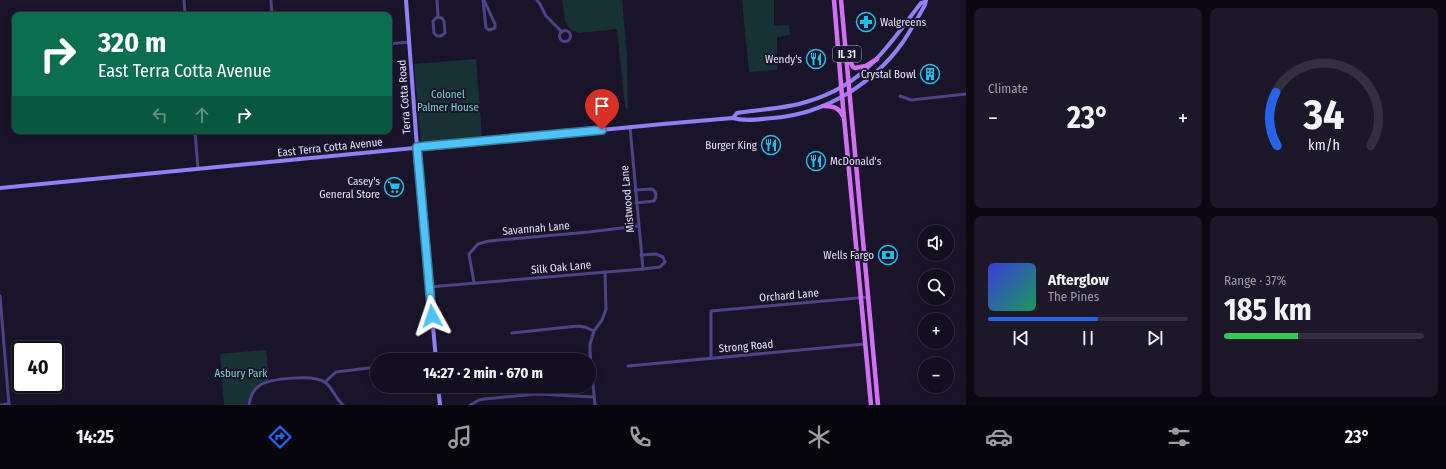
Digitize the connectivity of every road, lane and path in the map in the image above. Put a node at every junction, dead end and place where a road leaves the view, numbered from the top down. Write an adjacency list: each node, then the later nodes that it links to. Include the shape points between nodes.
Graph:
1 (184, 0): 10 (street)
2 (271, 0): 11 (street)
3 (406, 0): 14 (main road, Terra Cotta Road)
4 (437, 0): 12 (street)
5 (483, 0): 5 (street, via 486,26 491,30 495,28 495,24)
6 (537, 0): 13 (street, via 546,16)
7 (834, 0): 19 (main road, IL 31)
8 (841, 0): 16 (main road, IL 31)
9 (926, 1): 17 (main road, East Terra Cotta Avenue, via 921,2); 20 (main road, East Terra Cotta Avenue, via 904,41 892,56 880,70)
10 (185, 12)
11 (272, 12)
12 (438, 17): 12 (street, via 433,21 434,33 441,36 445,33 444,21)
13 (562, 32)
14 (409, 42): 15 (street); 29 (main road, Terra Cotta Road)
15 (392, 44)
16 (847, 54): 17 (main road, via 855,68 866,66); 18 (main road, IL 31)
17 (877, 59): 18 (main road, East Terra Cotta Avenue)
18 (850, 83): 19 (main road, East Terra Cotta Avenue); 20 (main road, IL 31)
19 (841, 88): 22 (main road, IL 31); 25 (main road, East Terra Cotta Avenue, via 805,102 737,113)
20 (850, 92): 22 (main road, East Terra Cotta Avenue); 41 (main road, IL 31)
21 (966, 94): 23 (street, via 911,100)
22 (842, 96): 24 (main road, East Terra Cotta Avenue); 26 (main road, IL 31)
23 (900, 96)
24 (823, 106): 25 (main road, East Terra Cotta Avenue, via 780,118); 26 (main road, via 839,110)
25 (733, 118): 27 (main road, East Terra Cotta Avenue)
26 (844, 119): 42 (main road, IL 31)
27 (630, 127): 29 (main road, East Terra Cotta Avenue); 32 (street, Mistwood Lane)
28 (195, 134): 30 (street)
29 (417, 147): 30 (main road, East Terra Cotta Avenue); 39 (main road, Terra Cotta Road)
30 (198, 169): 31 (main road, East Terra Cotta Avenue)
31 (0, 188)
32 (635, 190): 33 (street, Mistwood Lane); 33 (street, via 652,189 656,194 654,201)
33 (636, 203): 34 (street, Mistwood Lane)
34 (638, 226): 35 (street, Mistwood Lane); 38 (street, Savannah Lane, via 478,244 469,254)
35 (641, 254): 36 (street, Mistwood Lane); 36 (street, Silk Oak Lane, via 656,254 663,257 665,262 660,267)
36 (643, 269): 37 (street, Silk Oak Lane)
37 (605, 272): 38 (street, Silk Oak Lane); 43 (street, via 606,309)
38 (474, 283): 39 (street, Silk Oak Lane)
39 (430, 287): 46 (main road, Terra Cotta Road)
40 (0, 296): 55 (street)
41 (869, 297): 42 (street, Orchard Lane); 61 (main road, IL 31)
42 (861, 298): 45 (main road, IL 31); 47 (street, Orchard Lane, via 711,311)
43 (594, 331): 44 (street, via 578,326); 52 (street, via 590,344)
44 (512, 333)
45 (865, 344): 47 (street, Strong Road); 60 (main road, IL 31)
46 (435, 353)
47 (711, 358): 48 (street, Strong Road)
48 (628, 366)
49 (370, 368): 50 (street, via 336,372)
50 (325, 382): 53 (street); 56 (street, via 314,378 302,378 267,382 253,392)
51 (439, 393): 57 (main road)
52 (594, 397): 58 (street, via 537,394 484,399); 59 (street)
53 (341, 404)
54 (1, 405): 55 (street)
55 (9, 405)
56 (249, 405)
57 (440, 405)
58 (470, 405)
59 (595, 405)
60 (871, 405)
61 (878, 405)

